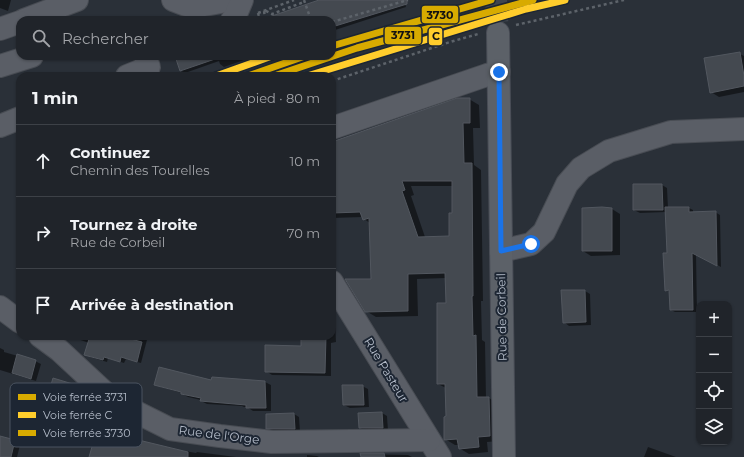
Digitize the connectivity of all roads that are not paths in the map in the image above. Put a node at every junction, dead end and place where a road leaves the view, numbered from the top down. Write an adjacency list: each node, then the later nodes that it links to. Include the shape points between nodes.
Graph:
1 (77, 0): 5 (street)
2 (173, 0): 3 (street, via 199,6)
3 (232, 0)
4 (253, 9): 6 (street)
5 (35, 16)
6 (240, 16)
7 (16, 23): 8 (street)
8 (0, 29)
9 (498, 33): 14 (main road, Rue de Corbeil)
10 (19, 60): 12 (street)
11 (146, 60): 13 (street, via 149,67)
12 (0, 66)
13 (137, 72)
14 (499, 72): 17 (street); 19 (main road, Rue de Corbeil)
15 (16, 120): 16 (street)
16 (0, 126)
17 (336, 127)
18 (744, 129): 19 (street, via 671,132 609,151 581,168 567,184 540,236 531,244)
19 (501, 251): 27 (main road, Rue de Corbeil)
20 (336, 289): 26 (street, Rue Pasteur)
21 (0, 307): 22 (street)
22 (16, 319)
23 (45, 340): 24 (street, Rue de l'Orge)
24 (95, 383)
25 (142, 414): 26 (street, Rue de l'Orge, via 170,429 220,436 272,442)
26 (434, 449)
27 (504, 457)

